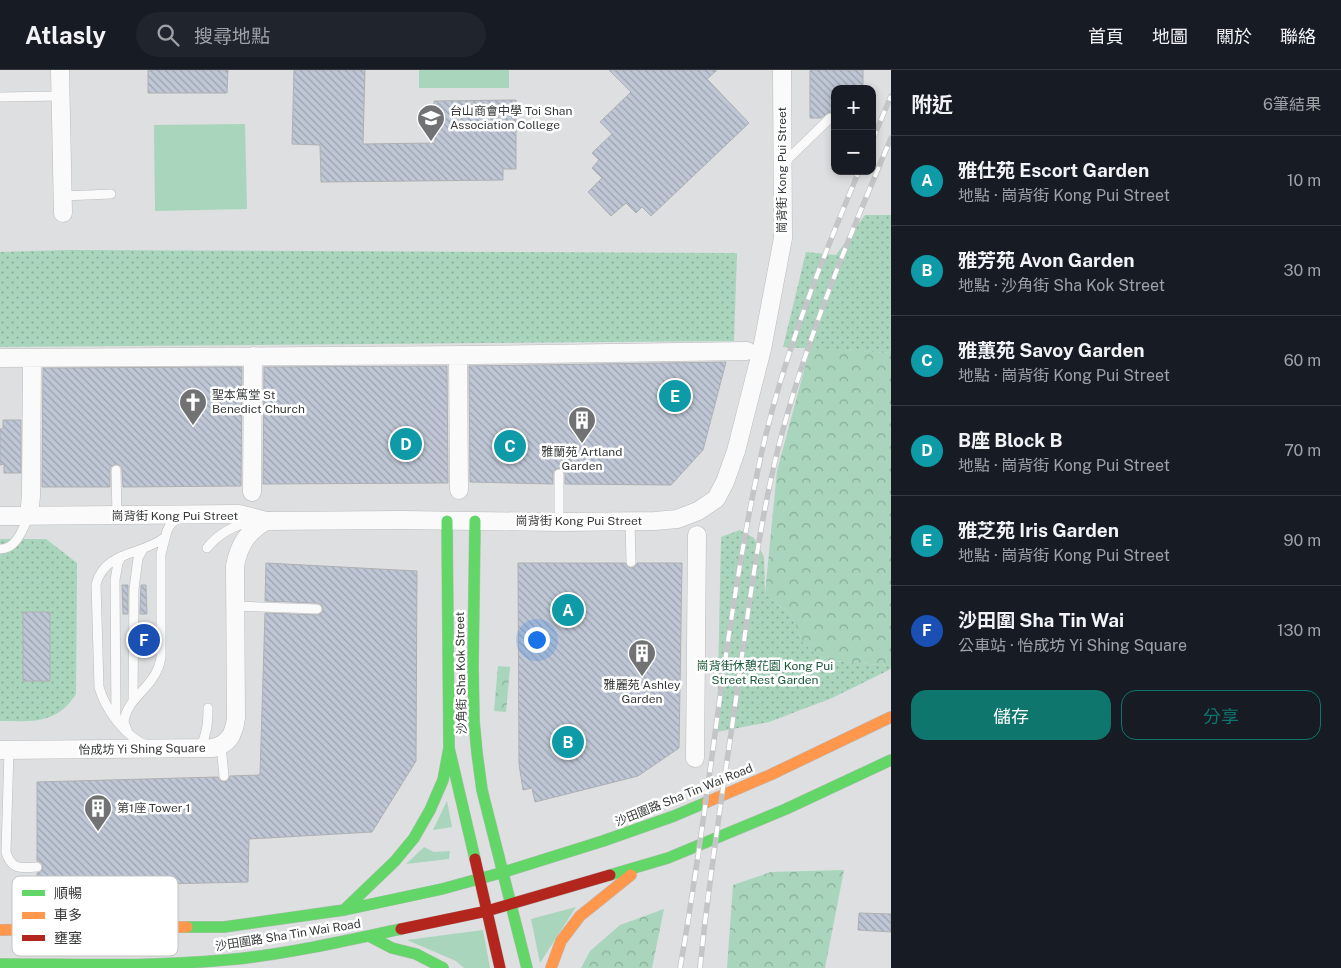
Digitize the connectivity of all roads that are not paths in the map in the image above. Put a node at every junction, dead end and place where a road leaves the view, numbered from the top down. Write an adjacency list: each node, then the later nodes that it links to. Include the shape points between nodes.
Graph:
1 (60, 70): 3 (street)
2 (782, 70): 6 (street, 崗背街 Kong Pui Street)
3 (60, 96): 4 (lane); 8 (street)
4 (0, 97)
5 (830, 118): 6 (lane)
6 (782, 165): 26 (street, 崗背街 Kong Pui Street, via 783,238 762,349 725,482 716,499 698,511 677,519)
7 (111, 194): 8 (lane)
8 (63, 204)
9 (747, 351): 10 (street)
10 (458, 355): 11 (street); 16 (street)
11 (253, 356): 13 (street); 17 (street)
12 (0, 358): 13 (street)
13 (32, 358): 20 (street)
14 (116, 470): 21 (lane)
15 (559, 474): 25 (lane)
16 (460, 490)
17 (252, 492)
18 (182, 514): 21 (street, 崗背街 Kong Pui Street); 22 (street, 崗背街 Kong Pui Street, via 239,514); 28 (lane, via 170,525)
19 (0, 516): 20 (street, 崗背街 Kong Pui Street)
20 (29, 516): 21 (street, 崗背街 Kong Pui Street); 30 (lane, via 16,541)
21 (117, 516)
22 (266, 521): 23 (street, 崗背街 Kong Pui Street); 29 (lane, via 245,523 229,530); 34 (street, 怡成坊 Yi Shing Square, via 244,539 238,552)
23 (447, 521): 24 (street, 崗背街 Kong Pui Street); 43 (main road, 沙角街 Sha Kok Street)
24 (475, 522): 25 (street, 崗背街 Kong Pui Street); 51 (main road, 沙角街 Sha Kok Street, via 474,721 482,790)
25 (559, 522): 26 (street, 崗背街 Kong Pui Street)
26 (630, 522): 33 (lane)
27 (697, 536): 46 (street)
28 (164, 538): 31 (lane); 36 (lane, via 159,668)
29 (207, 548)
30 (0, 549)
31 (143, 549): 32 (lane); 36 (lane, via 138,558 134,589)
32 (122, 556): 39 (lane, via 115,580); 39 (lane, via 102,570 96,584 99,686 102,699)
33 (631, 562)
34 (234, 606): 35 (lane); 41 (street, 怡成坊 Yi Shing Square, via 234,730 230,739)
35 (317, 608)
36 (133, 701): 40 (lane, via 124,722)
37 (208, 708): 42 (lane, via 206,737)
38 (891, 717): 51 (main road, 沙田圍路 Sha Tin Wai Road, via 763,778 682,812)
39 (116, 719): 40 (lane)
40 (128, 732): 44 (lane)
41 (221, 746): 42 (street, 怡成坊 Yi Shing Square); 48 (lane)
42 (200, 748): 44 (street, 怡成坊 Yi Shing Square)
43 (449, 748): 52 (main road, 沙角街 Sha Kok Street); 54 (main road, via 443,780 414,838)
44 (155, 749): 45 (street, 怡成坊 Yi Shing Square)
45 (4, 750): 49 (lane, via 9,770 5,825 8,860 19,868)
46 (695, 758)
47 (891, 760): 50 (main road, 沙田圍路 Sha Tin Wai Road, via 742,828)
48 (224, 776)
49 (37, 867)
50 (640, 868): 53 (main road, 沙田圍路 Sha Tin Wai Road); 62 (main road, via 580,916 561,941)
51 (504, 872): 52 (main road, 沙田圍路 Sha Tin Wai Road); 53 (main road, 沙角街 Sha Kok Street)
52 (480, 878): 54 (main road, 沙田圍路 Sha Tin Wai Road); 55 (main road)
53 (512, 905): 55 (main road, 沙田圍路 Sha Tin Wai Road); 61 (main road, 沙角街 Sha Kok Street)
54 (344, 910): 56 (main road, 沙田圍路 Sha Tin Wai Road, via 224,927)
55 (487, 911): 57 (main road, 沙田圍路 Sha Tin Wai Road); 60 (main road)
56 (178, 928)
57 (369, 936): 58 (main road, 沙田圍路 Sha Tin Wai Road, via 225,960); 59 (main road)
58 (0, 964)
59 (443, 968)
60 (500, 968)
61 (527, 968)
62 (551, 968)

